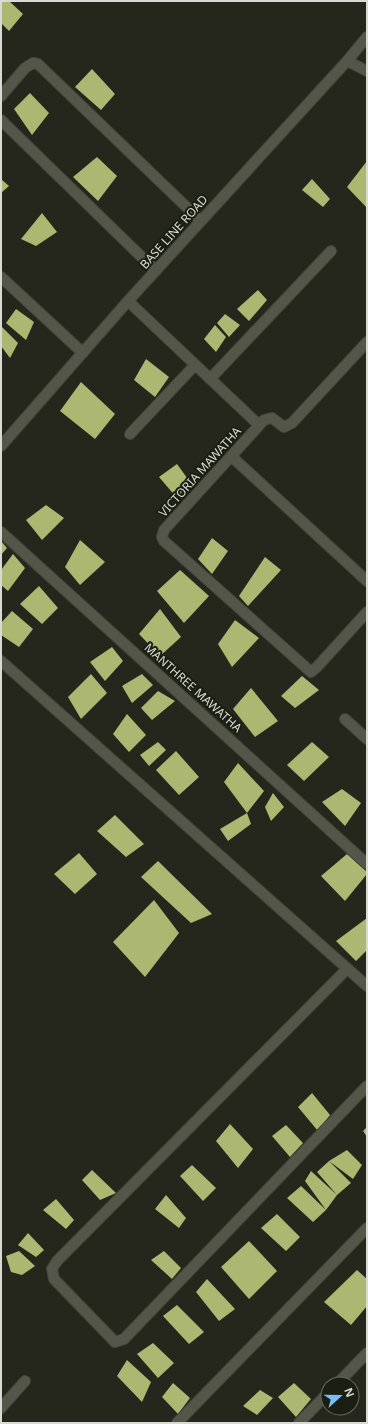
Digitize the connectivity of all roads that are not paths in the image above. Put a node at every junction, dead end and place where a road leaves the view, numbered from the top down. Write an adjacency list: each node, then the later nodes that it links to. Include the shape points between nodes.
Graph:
1 (367, 37): 2 (street, BASE LINE ROAD)
2 (347, 61): 3 (street); 6 (street, BASE LINE ROAD)
3 (367, 71)
4 (1, 96): 6 (street, via 25,68 33,63 38,64)
5 (1, 120): 8 (street)
6 (201, 221): 8 (street, BASE LINE ROAD)
7 (331, 251): 14 (street)
8 (156, 271): 10 (street, BASE LINE ROAD)
9 (3, 281): 12 (street)
10 (128, 301): 12 (street, BASE LINE ROAD); 13 (street)
11 (367, 342): 15 (street, via 292,423 284,427 272,418 264,420)
12 (83, 352): 17 (street, BASE LINE ROAD)
13 (194, 365): 14 (street); 16 (street)
14 (210, 379): 15 (street)
15 (259, 425): 18 (street, VICTORIA MAWATHA)
16 (130, 434)
17 (1, 446)
18 (231, 456): 20 (street); 21 (street, VICTORIA MAWATHA, via 164,530 164,541 311,672)
19 (1, 532): 25 (street, MANTHREE MAWATHA)
20 (367, 581)
21 (367, 612)
22 (1, 661): 26 (street)
23 (345, 719): 24 (street)
24 (367, 739)
25 (367, 864)
26 (347, 969): 27 (street); 28 (street, via 57,1261 52,1269 54,1279 115,1342 124,1339)
27 (367, 986)
28 (367, 1086)
29 (367, 1228): 35 (street)
30 (367, 1353): 31 (street)
31 (345, 1376)
32 (25, 1381): 34 (street)
33 (320, 1401): 36 (street)
34 (1, 1408)
35 (177, 1423)
36 (299, 1423)

